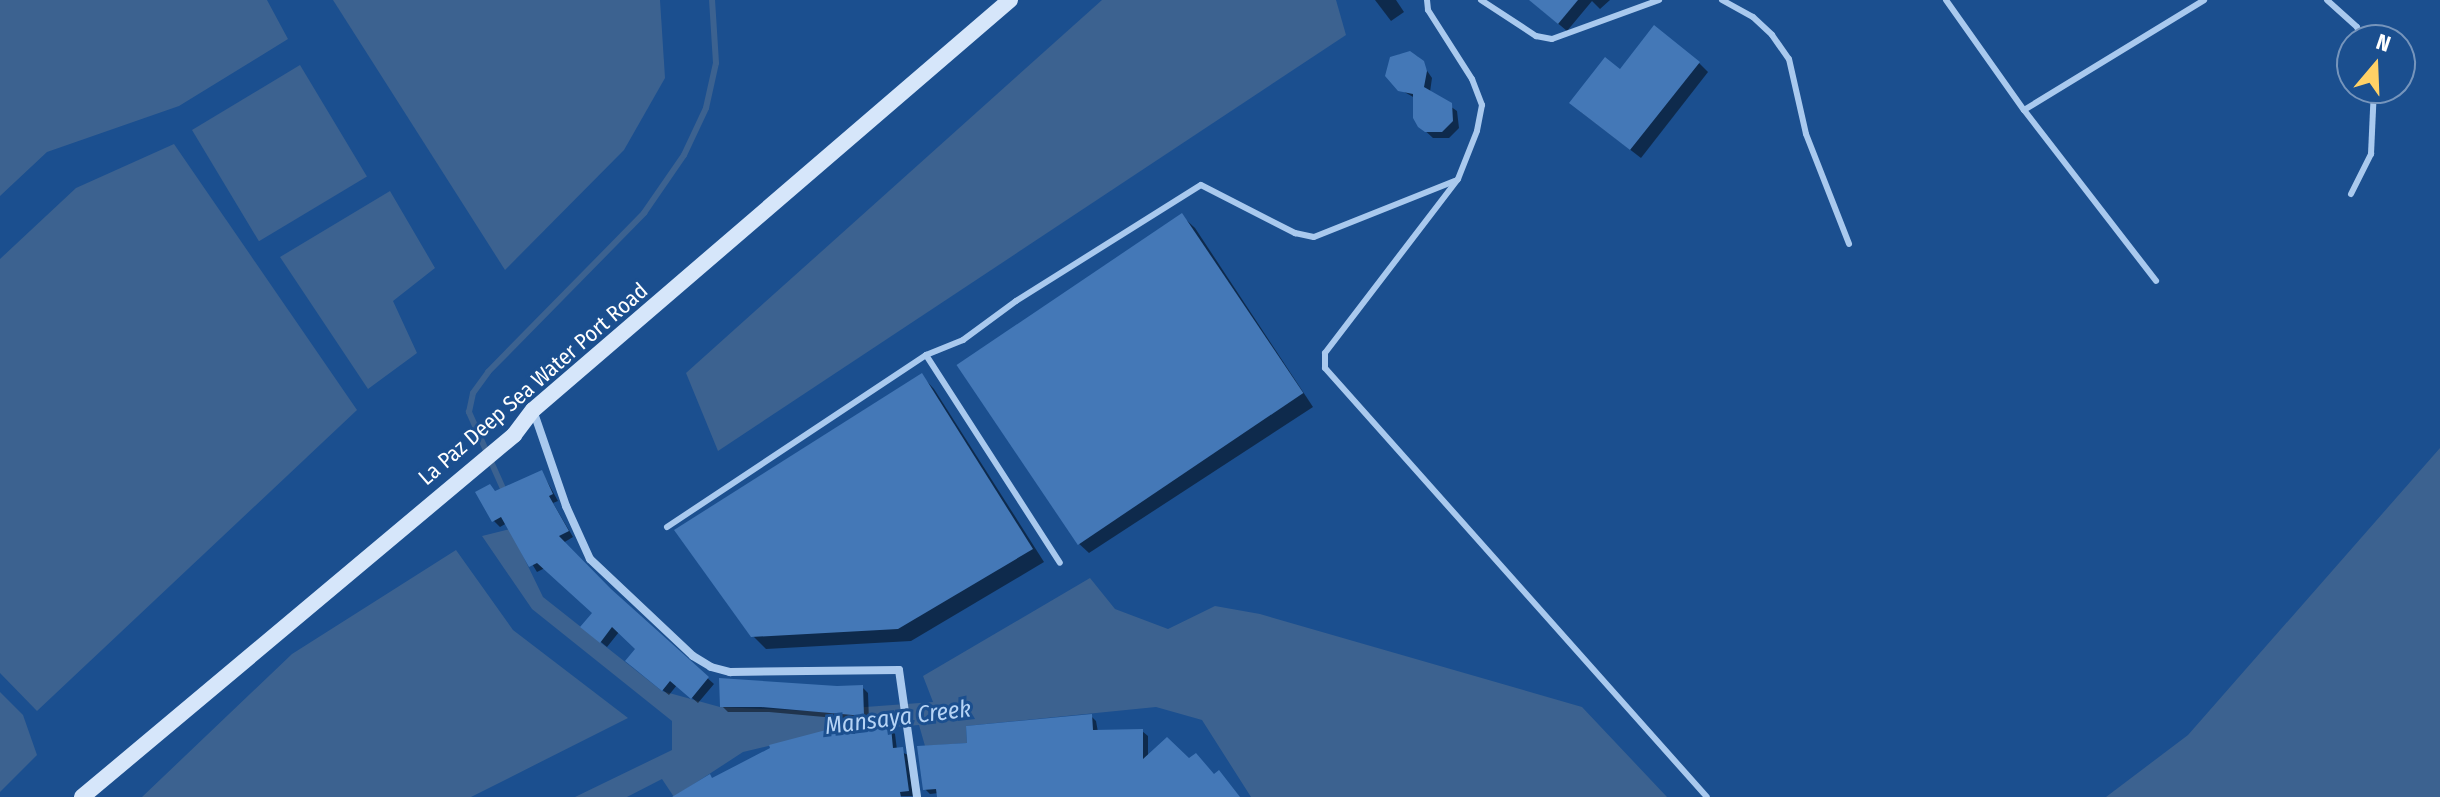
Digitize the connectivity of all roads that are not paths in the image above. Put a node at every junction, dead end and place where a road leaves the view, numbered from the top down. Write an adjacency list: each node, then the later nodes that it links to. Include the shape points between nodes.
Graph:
1 (1010, 0): 17 (main road, La Paz Deep Sea Water Port Road)
2 (1427, 0): 12 (lane, via 1482,105)
3 (1481, 0): 4 (lane, via 1536,36 1552,39)
4 (1659, 0)
5 (1722, 0): 14 (lane, via 1753,17 1789,59 1806,134)
6 (1946, 0): 11 (lane)
7 (2204, 0): 11 (lane)
8 (2327, 0): 9 (lane)
9 (2354, 24)
10 (2373, 104): 13 (lane, via 2371,154)
11 (2024, 110): 15 (lane)
12 (1458, 179): 16 (lane, via 1314,237 1295,233 1201,185 963,340); 22 (lane, via 1325,353 1325,368)
13 (2351, 194)
14 (1849, 244)
15 (2156, 281)
16 (926, 355): 18 (lane); 19 (lane)
17 (533, 410): 20 (main road, La Paz Deep Sea Water Port Road, via 514,435); 21 (street, via 590,559 693,656 730,672 899,670)
18 (667, 527)
19 (1060, 563)
20 (82, 797)
21 (917, 797)
22 (1707, 797)

